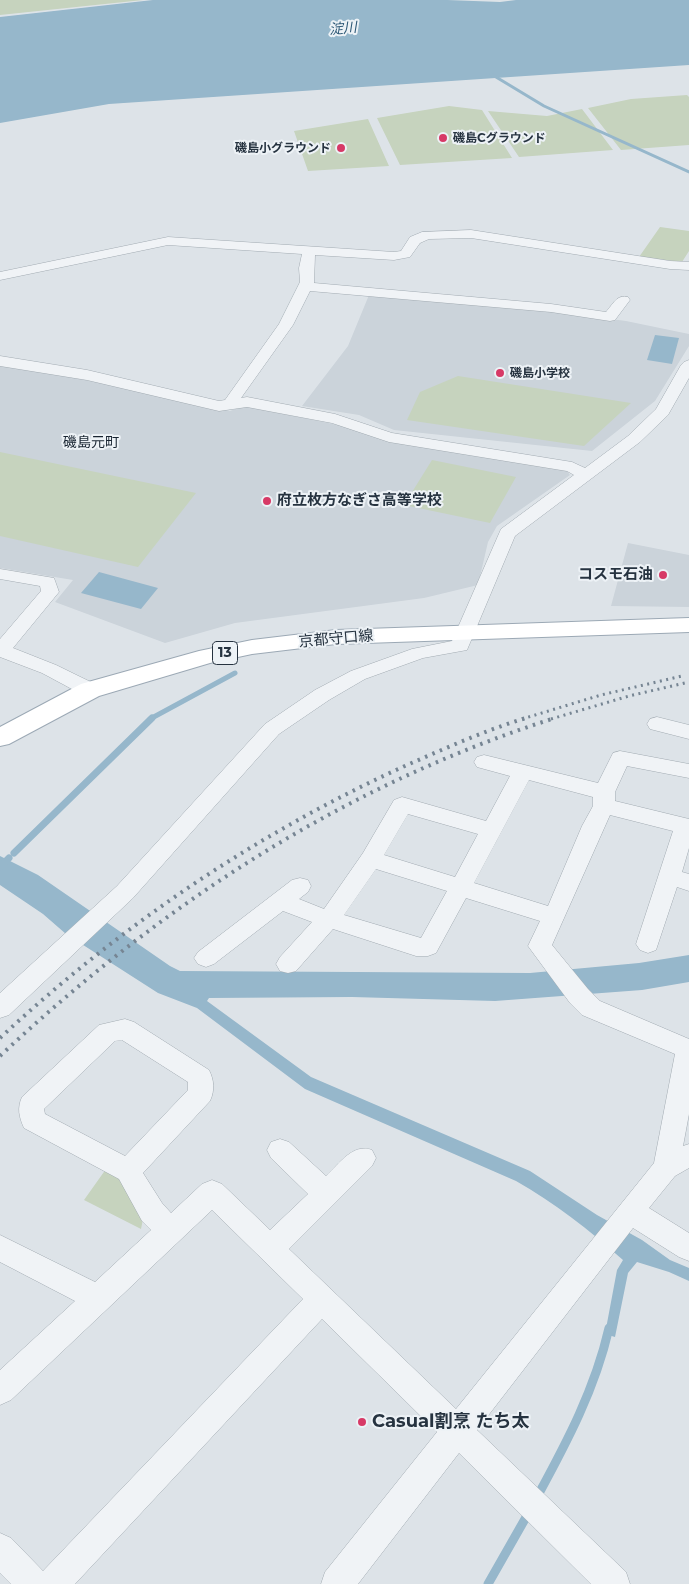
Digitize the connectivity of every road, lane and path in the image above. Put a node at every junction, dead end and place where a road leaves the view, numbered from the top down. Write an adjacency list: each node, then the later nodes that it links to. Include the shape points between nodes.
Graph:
1 (309, 249): 2 (street, via 394,256 405,254 415,240 427,235 470,234); 3 (street, via 168,241); 4 (street)
2 (689, 266)
3 (0, 276)
4 (305, 286): 5 (street, via 551,308 610,317); 9 (street, via 286,325 233,398)
5 (623, 300)
6 (0, 361): 9 (street, via 87,375 219,406)
7 (689, 365): 8 (street)
8 (684, 386): 10 (street, via 634,439)
9 (232, 404): 10 (street, via 247,402 335,419 389,437 572,467)
10 (585, 475): 13 (street, via 507,533)
11 (0, 574): 14 (street, via 48,582 50,592)
12 (689, 625): 13 (main road, 京都守口線 / 13)
13 (465, 631): 15 (main road, 京都守口線 / 13, via 336,637 252,647 207,656); 35 (street, via 457,648 419,653 358,675 322,695 272,730 124,892)
14 (1, 650): 15 (street)
15 (90, 690): 18 (main road, 京都守口線 / 13)
16 (657, 724): 17 (street)
17 (689, 732)
18 (0, 738)
19 (484, 762): 21 (street)
20 (689, 771): 22 (street, via 620,758)
21 (523, 772): 22 (street); 24 (street)
22 (604, 799): 23 (street); 30 (street)
23 (687, 826): 26 (street)
24 (491, 830): 25 (street, via 402,805); 28 (street)
25 (371, 859): 28 (street); 31 (street)
26 (679, 880): 32 (street)
27 (300, 886): 29 (street)
28 (461, 887): 30 (street); 31 (street, via 428,946 416,947)
29 (281, 901): 31 (street); 33 (street)
30 (554, 917): 39 (street, via 540,946 591,1008 688,1049)
31 (330, 919): 34 (street)
32 (648, 944)
33 (206, 958)
34 (288, 964)
35 (0, 1008)
36 (280, 1150): 41 (street)
37 (689, 1155): 39 (street)
38 (363, 1158): 41 (street)
39 (666, 1168): 42 (street)
40 (128, 1172): 40 (street, via 33,1120 31,1104 108,1032 125,1029 200,1077 201,1092); 43 (street, via 152,1212)
41 (327, 1194): 46 (street)
42 (630, 1210): 45 (street); 50 (street)
43 (170, 1231): 46 (street, via 212,1192); 47 (street)
44 (0, 1248): 47 (street)
45 (689, 1248)
46 (270, 1249): 48 (street)
47 (98, 1298): 49 (street)
48 (322, 1299): 50 (street); 53 (street)
49 (0, 1390)
50 (457, 1430): 54 (street); 55 (street)
51 (0, 1549): 52 (street)
52 (34, 1584)
53 (53, 1584)
54 (337, 1584)
55 (614, 1584)

